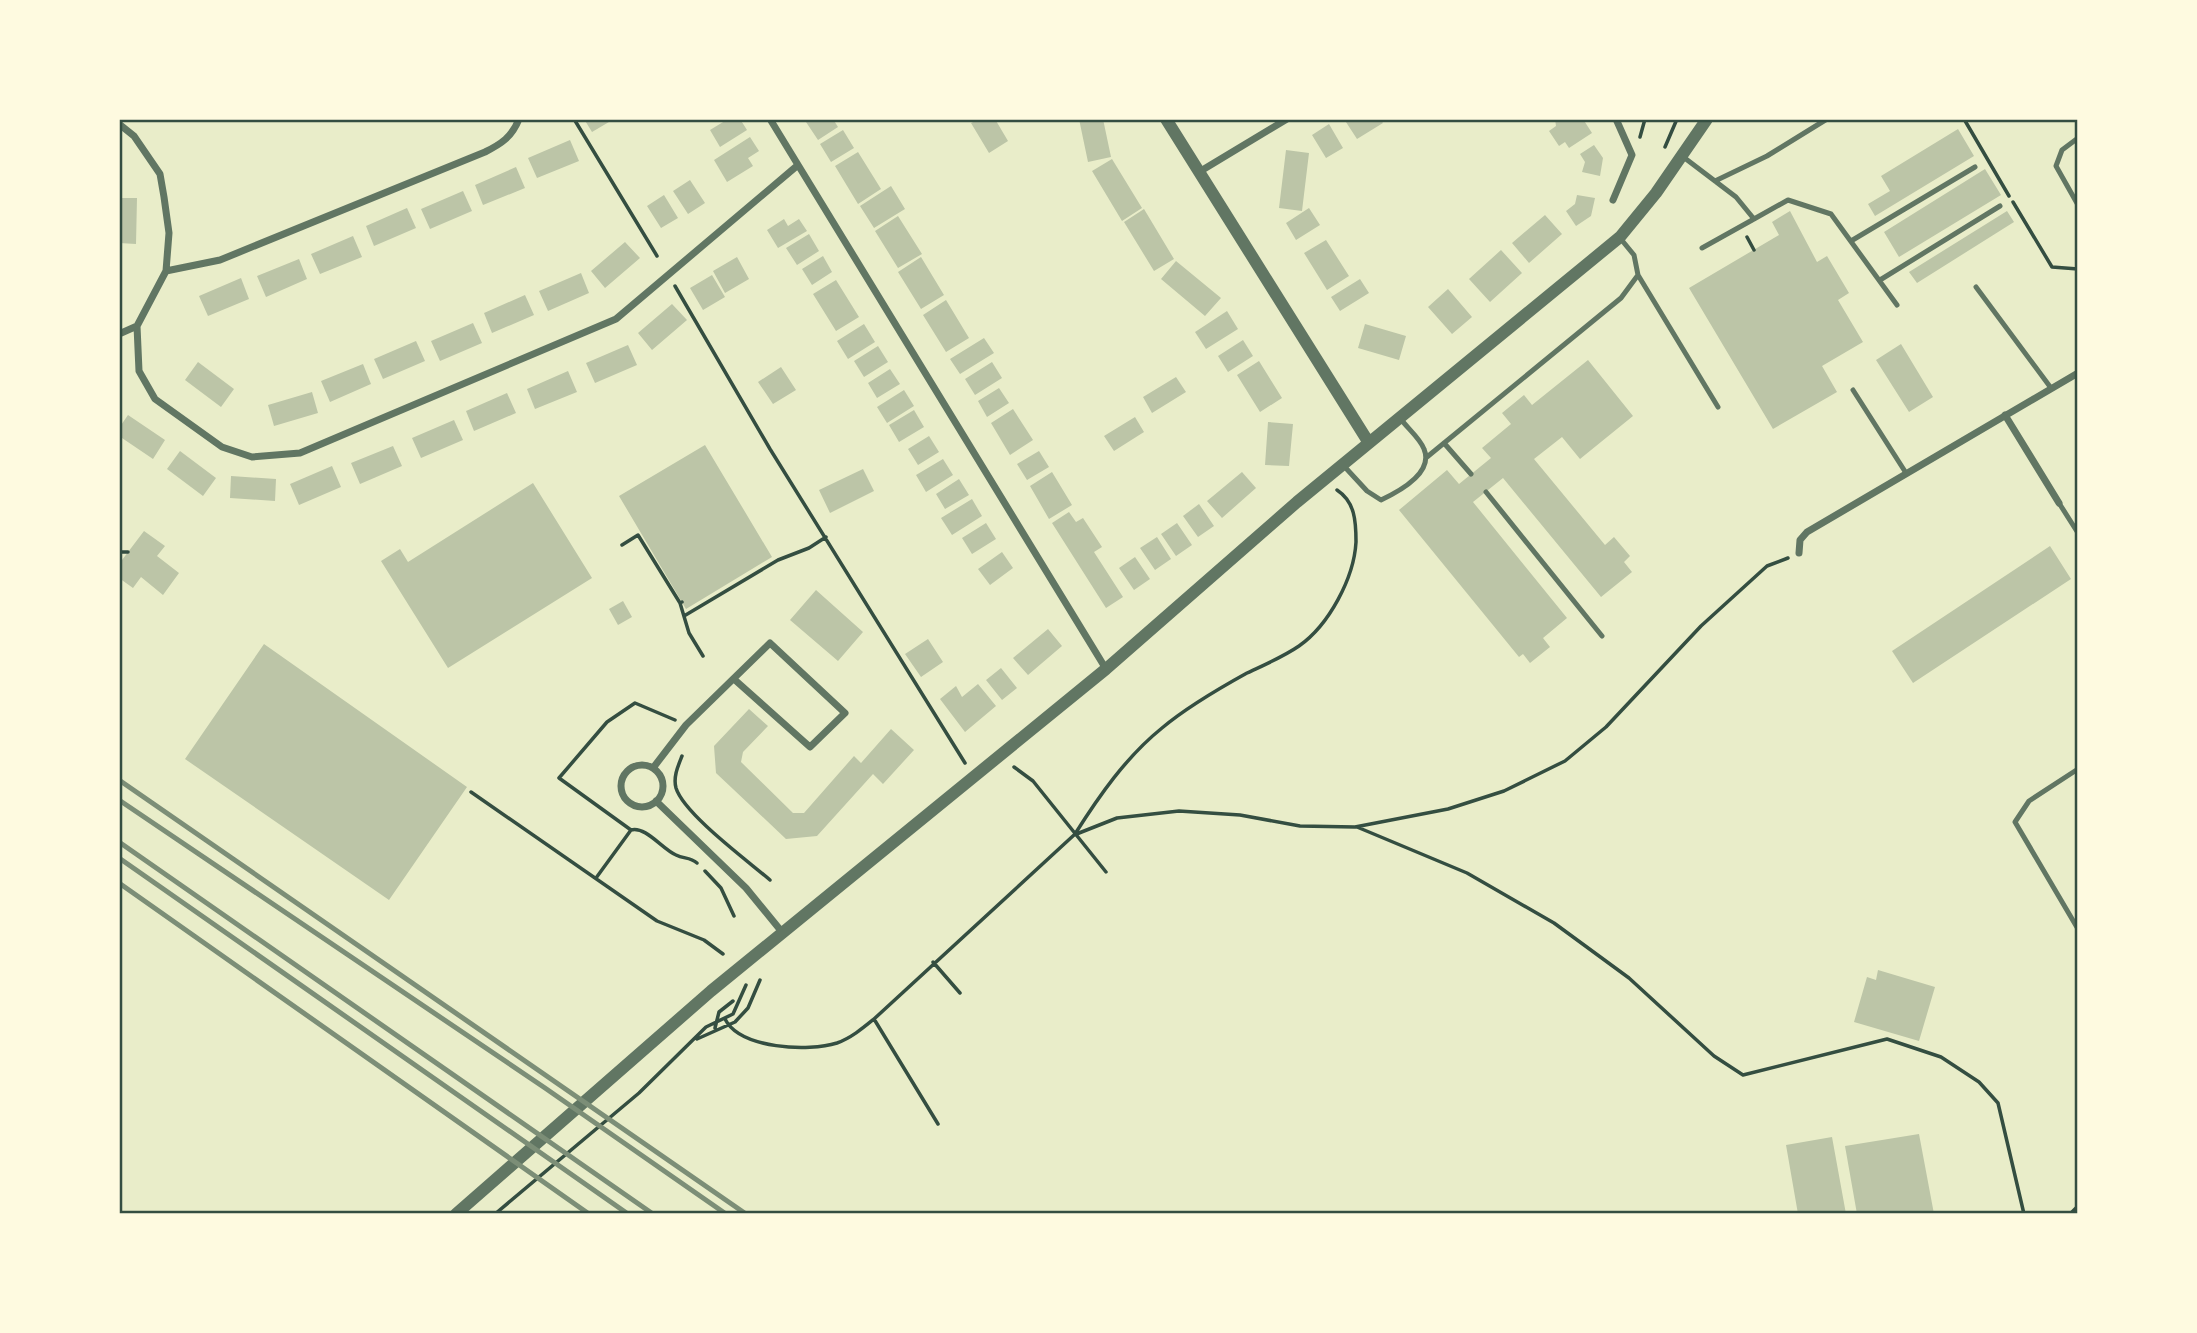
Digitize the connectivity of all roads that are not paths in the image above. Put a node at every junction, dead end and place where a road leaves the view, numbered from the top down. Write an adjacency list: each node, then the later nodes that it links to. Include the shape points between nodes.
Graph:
1 (519, 119): 22 (street, via 503,143 485,152 220,260)
2 (770, 119): 11 (street)
3 (1166, 119): 13 (street)
4 (1287, 119): 13 (street)
5 (1615, 119): 15 (street, via 1632,155)
6 (1707, 119): 10 (street)
7 (1827, 119): 14 (lane)
8 (119, 124): 22 (street, via 134,136 160,174 169,233)
9 (2078, 138): 16 (lane, via 2062,150 2056,166)
10 (1682, 156): 14 (lane); 19 (street)
11 (798, 165): 27 (street, via 616,319 300,453 252,457 222,447 155,399 139,370); 46 (street)
12 (1975, 167): 20 (lane)
13 (1199, 172): 35 (street)
14 (1715, 181): 18 (lane)
15 (1613, 200)
16 (2078, 205)
17 (2000, 206): 24 (lane)
18 (1754, 219): 20 (lane, via 1787,200 1831,214); 21 (lane)
19 (1619, 237): 23 (lane, via 1634,256); 34 (street)
20 (1851, 241): 24 (lane)
21 (1702, 248)
22 (166, 271): 27 (street)
23 (1638, 275): 32 (lane); 36 (lane, via 1621,298)
24 (1880, 280): 26 (lane)
25 (1976, 287): 30 (lane)
26 (1896, 305)
27 (137, 326): 28 (street)
28 (119, 334)
29 (2078, 373): 30 (street)
30 (2051, 388): 33 (street)
31 (1853, 390): 39 (lane)
32 (1718, 407)
33 (2005, 415): 39 (street); 42 (street)
34 (1400, 418): 35 (street); 37 (lane)
35 (1370, 443): 38 (street)
36 (1444, 443): 37 (lane); 40 (lane)
37 (1427, 457): 38 (lane, via 1420,472 1399,492 1381,500)
38 (1342, 465): 46 (street)
39 (1906, 473): 44 (street, via 1807,531 1800,540)
40 (1471, 474)
41 (1486, 492): 45 (lane)
42 (2059, 503): 43 (lane)
43 (2078, 533)
44 (1800, 553)
45 (1602, 636)
46 (1107, 669): 52 (street)
47 (735, 680): 47 (street, via 770,643 845,713 810,747); 48 (street, via 686,725)
48 (653, 768): 50 (street, via 663,785); 50 (street, via 630,768 620,784 624,797 634,806)
49 (2078, 769): 51 (lane, via 2029,801 2015,822)
50 (656, 801): 52 (street, via 746,888)
51 (2078, 929)
52 (782, 932): 53 (street)
53 (456, 1214)

